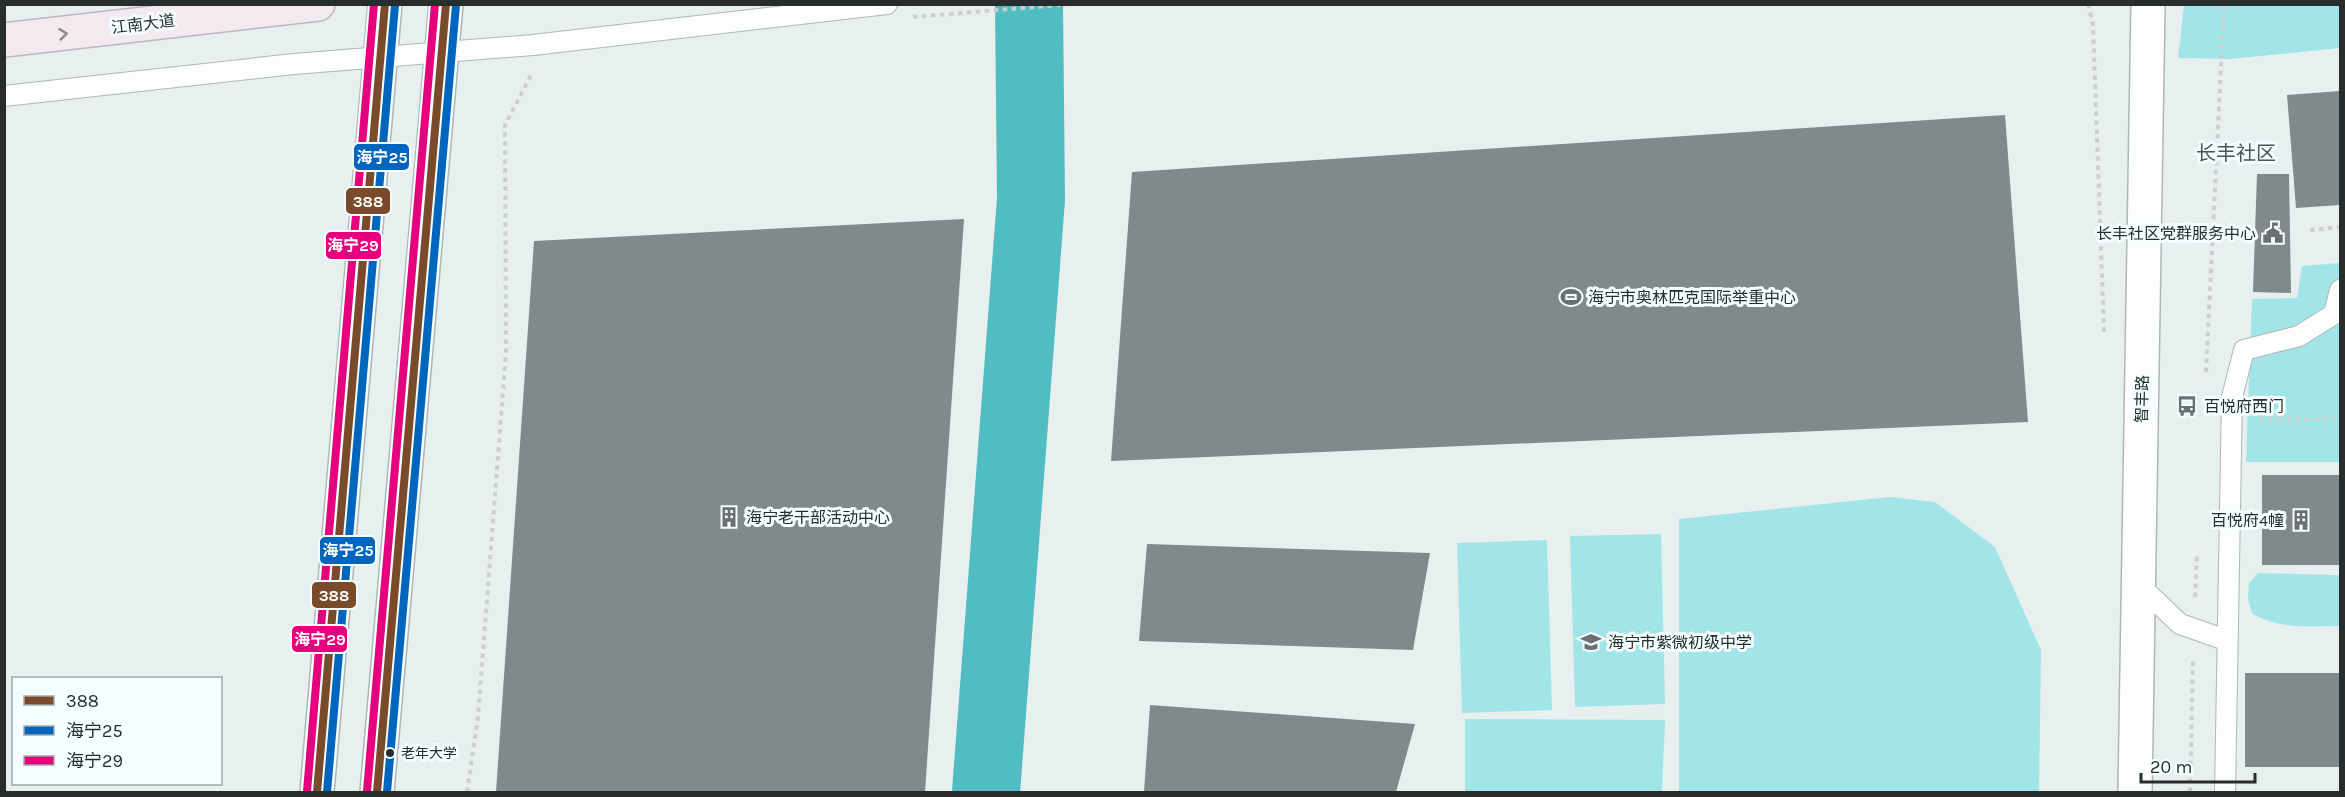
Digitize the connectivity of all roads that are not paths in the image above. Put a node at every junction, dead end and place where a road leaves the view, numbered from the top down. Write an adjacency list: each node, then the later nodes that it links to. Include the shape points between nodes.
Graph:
1 (318, 4): 6 (highway, 江南大道, one-way to 1)
2 (386, 4): 8 (main road)
3 (446, 4): 7 (main road)
4 (887, 4): 7 (lane, via 534,45)
5 (2148, 4): 11 (street, 智丰路)
6 (4, 40)
7 (443, 51): 8 (lane); 14 (main road)
8 (381, 58): 9 (lane); 13 (main road)
9 (4, 96)
10 (2340, 290): 12 (lane, via 2334,314 2299,336 2244,350 2232,397)
11 (2139, 585): 12 (lane, via 2180,624); 15 (street, 智丰路)
12 (2226, 640): 16 (lane)
13 (317, 792)
14 (377, 792)
15 (2135, 792)
16 (2225, 792)

